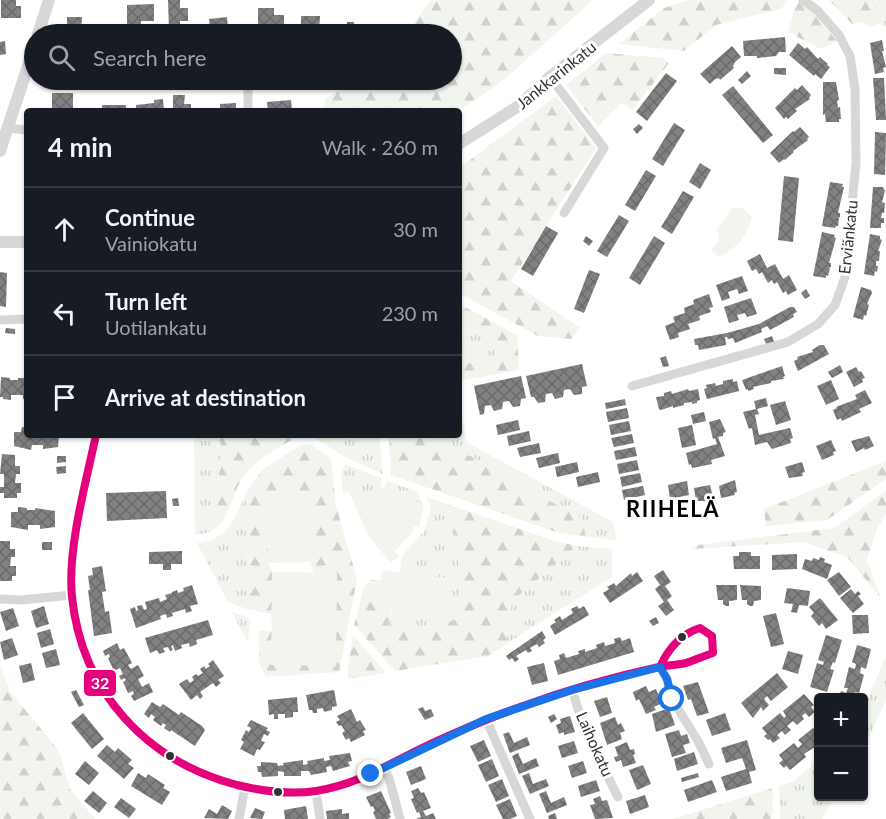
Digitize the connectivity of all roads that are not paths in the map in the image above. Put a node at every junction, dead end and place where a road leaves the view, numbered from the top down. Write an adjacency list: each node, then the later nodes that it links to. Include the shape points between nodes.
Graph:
1 (49, 0): 4 (street)
2 (649, 0): 5 (street, Jankkarinkatu)
3 (803, 0): 18 (street, Erviänkatu, via 839,35 850,56 855,89 856,163 845,277 835,305 818,324 788,342)
4 (41, 24)
5 (550, 77): 11 (street, Jankkarinkatu, via 520,105); 13 (street, via 604,148)
6 (24, 79): 9 (street)
7 (248, 90): 8 (street)
8 (248, 108)
9 (8, 128): 10 (street); 12 (street)
10 (24, 130)
11 (462, 142)
12 (0, 152)
13 (564, 213)
14 (0, 242): 15 (street)
15 (24, 242)
16 (0, 320): 17 (street)
17 (24, 320)
18 (632, 387)
19 (95, 438): 20 (street, via 75,542)
20 (72, 595): 21 (street); 27 (street, via 80,639 93,670 108,698 133,728 183,765)
21 (0, 599)
22 (660, 667): 22 (street, via 713,653 712,636 700,628 690,631 665,655); 23 (street); 25 (street, via 672,699)
23 (572, 690): 24 (street); 29 (street, Laihokatu, via 586,734)
24 (486, 719): 26 (street); 33 (street)
25 (709, 764)
26 (384, 768): 28 (street, via 358,781); 32 (street)
27 (245, 787): 28 (street); 30 (street)
28 (316, 791): 31 (street)
29 (618, 797)
30 (239, 819)
31 (320, 819)
32 (400, 819)
33 (530, 819)

